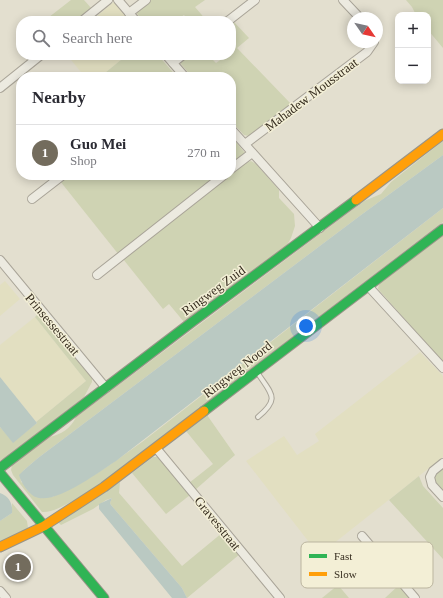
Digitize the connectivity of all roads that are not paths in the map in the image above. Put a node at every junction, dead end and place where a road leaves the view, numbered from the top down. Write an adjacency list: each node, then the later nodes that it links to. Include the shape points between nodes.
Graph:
1 (108, 0): 8 (street)
2 (118, 0): 7 (street)
3 (146, 0): 7 (street)
4 (255, 0): 10 (street)
5 (343, 0): 6 (street)
6 (354, 12)
7 (129, 13): 9 (street)
8 (88, 16)
9 (132, 16)
10 (234, 16)
11 (370, 48): 22 (street, Mahadew Mousstraat)
12 (34, 60): 16 (street)
13 (170, 60): 15 (street)
14 (176, 60): 15 (street)
15 (172, 63): 17 (street)
16 (19, 72)
17 (180, 72)
18 (16, 75): 19 (street)
19 (0, 88)
20 (443, 134): 28 (street, Ringweg Zuid)
21 (236, 135): 22 (street)
22 (244, 144): 23 (street)
23 (252, 153): 24 (street); 28 (street)
24 (236, 165)
25 (57, 180): 27 (street)
26 (218, 180): 31 (street)
27 (32, 199)
28 (320, 228): 35 (street, Ringweg Zuid)
29 (443, 229): 32 (street, Ringweg Noord)
30 (0, 260): 35 (street, Prinsessestraat)
31 (97, 275)
32 (368, 286): 33 (street); 34 (street, Ringweg Noord)
33 (443, 368)
34 (256, 370): 36 (lane, via 272,401 269,408); 37 (street, Ringweg Noord)
35 (106, 388): 39 (street, Ringweg Zuid)
36 (258, 417)
37 (156, 448): 42 (street, Ringweg Noord, via 104,487); 50 (street, Gravesstraat)
38 (443, 463): 41 (street, via 430,477 432,485)
39 (0, 468)
40 (3, 476): 42 (street)
41 (443, 497)
42 (44, 526): 45 (street, Ringweg Noord); 49 (street)
43 (362, 536): 44 (street)
44 (367, 542)
45 (0, 547)
46 (406, 588): 51 (street)
47 (0, 591): 48 (street)
48 (6, 598)
49 (104, 598)
50 (280, 598)
51 (415, 598)

